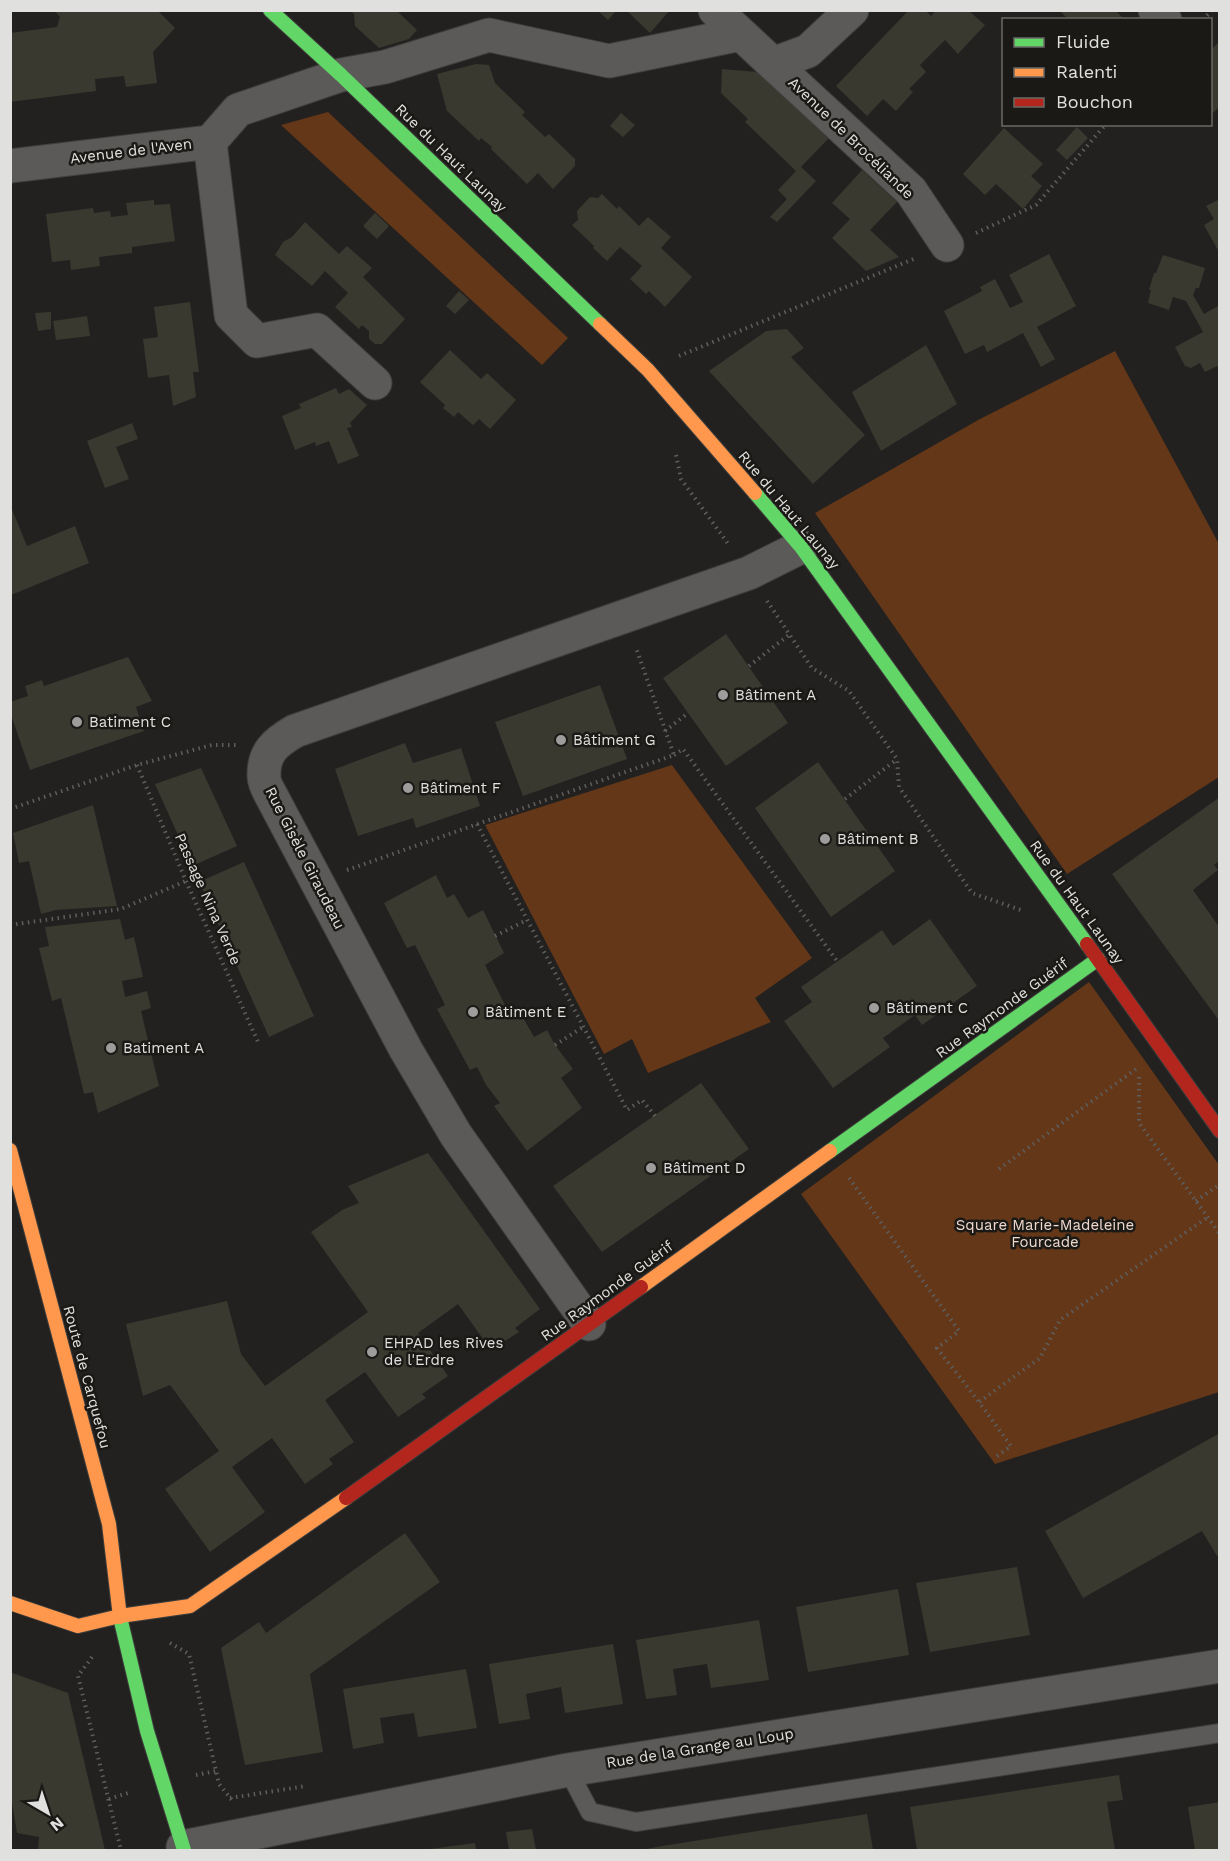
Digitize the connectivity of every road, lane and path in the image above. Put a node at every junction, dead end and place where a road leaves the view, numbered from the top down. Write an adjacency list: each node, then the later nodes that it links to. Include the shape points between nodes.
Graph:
1 (270, 10): 6 (street, Rue du Haut Launay)
2 (715, 10): 4 (street, Avenue de Brocéliande)
3 (852, 10): 5 (street, Avenue de Brocéliande, via 808,51)
4 (741, 34): 5 (street, Avenue de Brocéliande); 6 (street, via 609,61 489,35 385,67)
5 (773, 63): 10 (street, Avenue de Brocéliande, via 911,191)
6 (341, 75): 8 (street, Avenue de l'Aven, via 238,110); 11 (street, Rue du Haut Launay)
7 (1104, 126): 10 (path, via 1036,205)
8 (210, 142): 9 (street, Avenue de l'Aven); 12 (street, via 231,315 257,341 317,330)
9 (10, 166)
10 (947, 245): 11 (path)
11 (648, 370): 14 (street, Rue du Haut Launay)
12 (375, 383)
13 (674, 446): 15 (path, via 681,479)
14 (801, 547): 15 (street); 34 (street, Rue du Haut Launay)
15 (748, 573): 16 (street); 17 (path)
16 (625, 616): 20 (path); 22 (street, via 295,731 277,741)
17 (790, 634): 18 (path); 23 (path, via 812,668 849,691)
18 (749, 666)
19 (688, 713): 20 (path)
20 (665, 731): 21 (path)
21 (674, 755): 27 (path); 35 (path, via 683,748)
22 (267, 756): 24 (path, via 240,745 212,745); 29 (street, Rue Gisèle Giraudeau, via 263,778)
23 (897, 759): 25 (path); 30 (path, via 899,787 972,893)
24 (137, 765): 26 (path); 28 (path, Passage Nina Verde)
25 (845, 799)
26 (10, 809)
27 (477, 824): 29 (path); 31 (path)
28 (186, 881): 32 (path, via 121,909); 37 (path, Passage Nina Verde)
29 (316, 881): 50 (street, Rue Gisèle Giraudeau, via 456,1135)
30 (1022, 910)
31 (527, 920): 33 (path); 36 (path)
32 (10, 925)
33 (495, 936)
34 (1098, 959): 42 (street, Rue du Haut Launay); 44 (street, Rue Raymonde Guérif)
35 (837, 961)
36 (583, 1027): 38 (path); 41 (path, via 627,1110 642,1100)
37 (258, 1042)
38 (555, 1045)
39 (1130, 1060): 40 (path)
40 (1136, 1069): 45 (path); 47 (path, via 1139,1123)
41 (655, 1116)
42 (1220, 1131)
43 (10, 1150): 54 (street, Route de Carquefou, via 109,1524)
44 (830, 1151): 50 (street, Rue Raymonde Guérif); 51 (path, via 959,1331 937,1348)
45 (999, 1169)
46 (1220, 1184): 47 (path)
47 (1196, 1201): 48 (path)
48 (1208, 1217): 49 (path); 51 (path, via 1060,1320 1040,1358)
49 (1220, 1234)
50 (589, 1324): 54 (street, Rue Raymonde Guérif, via 190,1606)
51 (979, 1402): 52 (path, via 1011,1446)
52 (997, 1456)
53 (10, 1603): 54 (street, Rue Raymonde Guérif, via 78,1626)
54 (120, 1616): 60 (street, Route de Carquefou, via 147,1731); 61 (path, via 78,1676)
55 (169, 1643): 59 (path, via 189,1654 219,1784)
56 (1220, 1666): 58 (street, Rue de la Grange au Loup)
57 (1220, 1733): 58 (lane, via 636,1822 590,1812)
58 (568, 1770): 59 (street, Rue de la Grange au Loup)
59 (255, 1831): 60 (street, Rue de la Grange au Loup)
60 (184, 1849)
61 (121, 1851)

